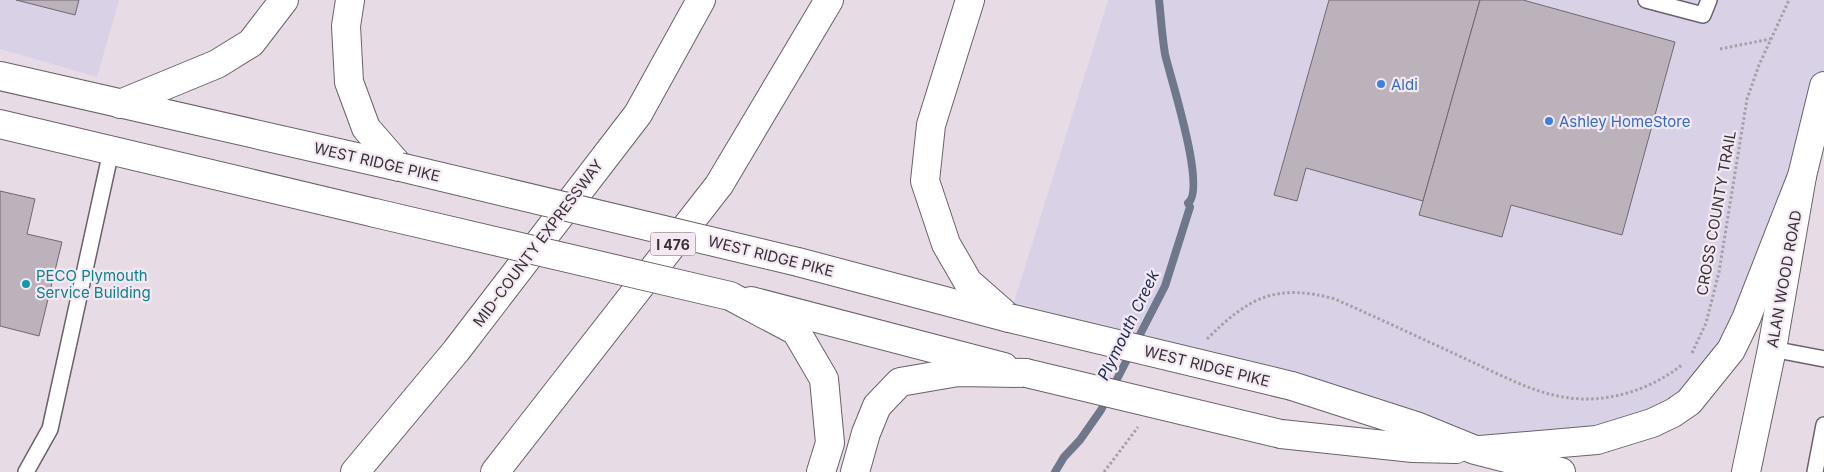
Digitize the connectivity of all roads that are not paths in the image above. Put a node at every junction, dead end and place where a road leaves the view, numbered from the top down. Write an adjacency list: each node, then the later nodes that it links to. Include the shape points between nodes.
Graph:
1 (284, 0): 11 (main road, via 251,43 218,64)
2 (350, 0): 16 (main road, via 346,26 348,82 366,128)
3 (683, 0): 12 (main road)
4 (701, 0): 12 (main road, MID-COUNTY EXPRESSWAY)
5 (829, 0): 23 (main road, I 476, via 719,185)
6 (970, 0): 19 (main road, via 931,125 925,181 946,244 968,282)
7 (1646, 0): 8 (lane, via 1703,15)
8 (1709, 0)
9 (0, 76): 11 (main road, WEST RIDGE PIKE)
10 (1824, 86): 14 (main road, ALAN WOOD ROAD)
11 (120, 104): 16 (main road, WEST RIDGE PIKE)
12 (638, 114): 27 (main road, MID-COUNTY EXPRESSWAY, via 456,351)
13 (0, 124): 15 (main road)
14 (1820, 125): 17 (main road, ALAN WOOD ROAD)
15 (111, 152): 18 (main road, bridge); 26 (lane, via 50,428)
16 (400, 167): 19 (main road, WEST RIDGE PIKE, bridge, via 798,262)
17 (1802, 176): 20 (main road, ALAN WOOD ROAD); 25 (main road, via 1731,350 1689,402 1646,426 1597,440)
18 (730, 296): 22 (main road); 30 (main road, via 796,331 824,378 830,443)
19 (1009, 318): 25 (main road, WEST RIDGE PIKE, bridge, via 1292,386 1416,426)
20 (1772, 349): 21 (lane); 33 (main road, ALAN WOOD ROAD)
21 (1824, 359)
22 (989, 368): 25 (main road, WEST RIDGE PIKE, bridge, via 1026,373 1280,434 1413,448); 31 (main road, via 900,382 876,406)
23 (567, 380): 28 (main road, I 476); 29 (main road)
24 (1824, 425): 34 (lane)
25 (1475, 450): 32 (main road, WEST RIDGE PIKE)
26 (26, 472)
27 (355, 472)
28 (495, 472)
29 (506, 472)
30 (821, 472)
31 (855, 472)
32 (1561, 472)
33 (1746, 472)
34 (1815, 472)

